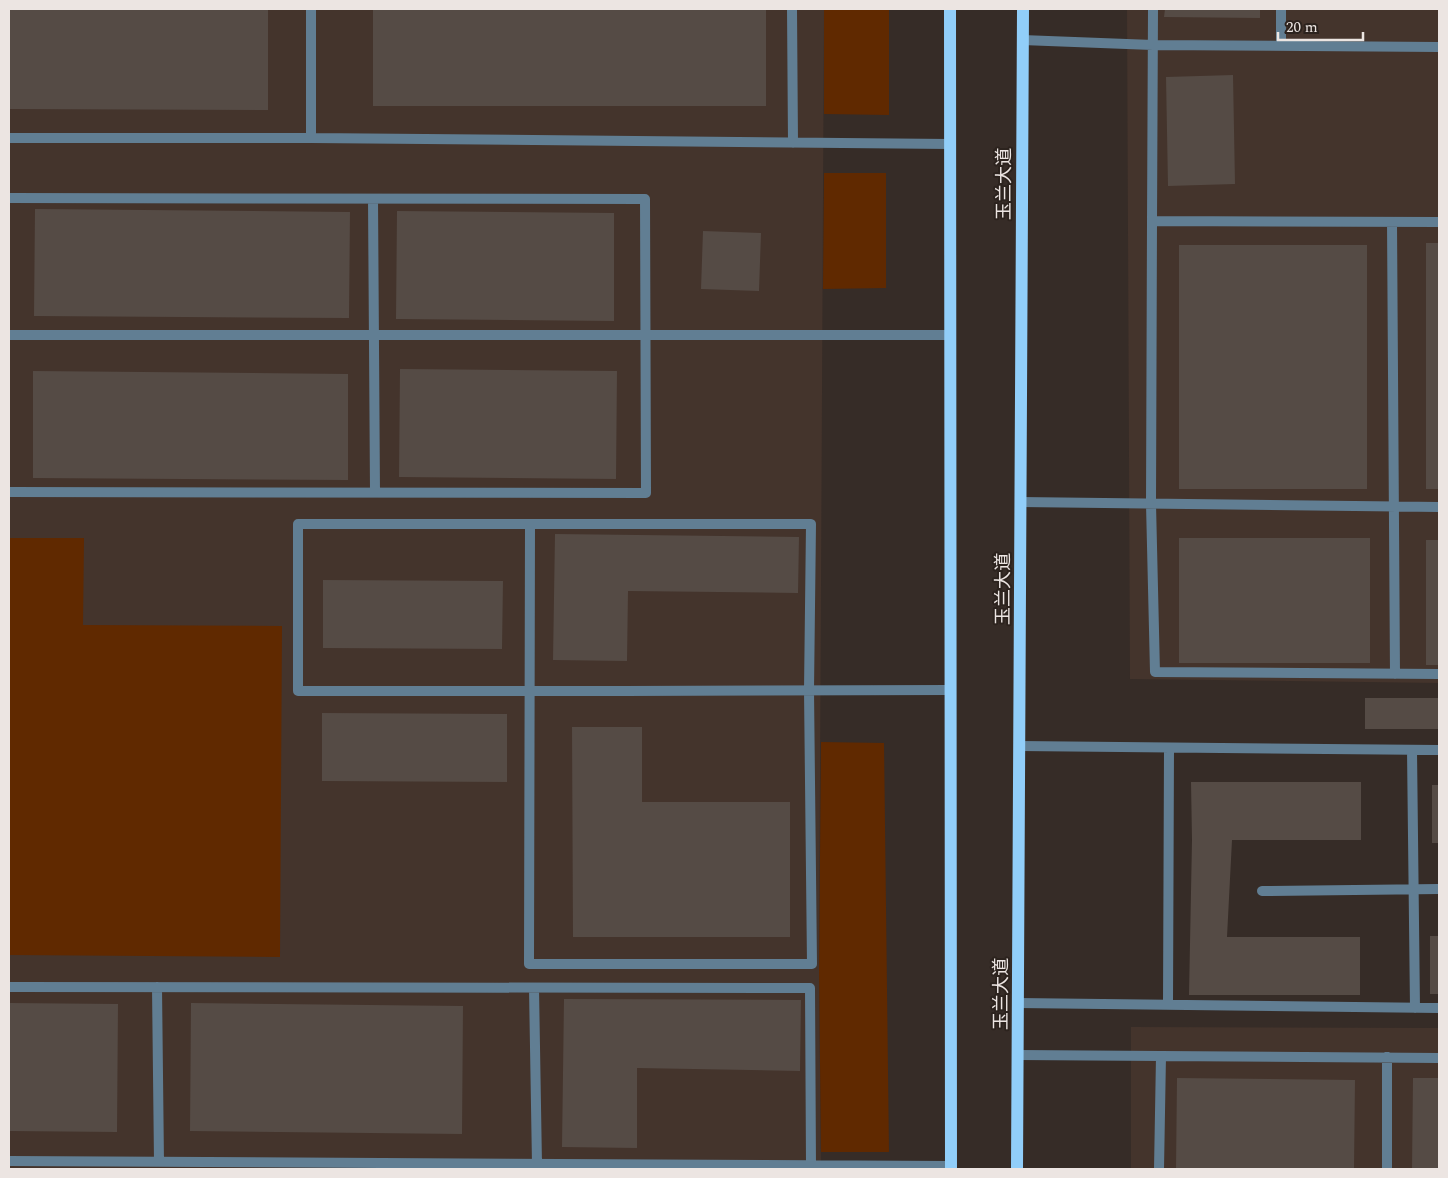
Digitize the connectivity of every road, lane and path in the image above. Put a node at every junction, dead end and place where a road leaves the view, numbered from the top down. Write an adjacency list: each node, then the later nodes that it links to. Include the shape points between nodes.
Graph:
1 (312, 9): 12 (lane)
2 (792, 9): 13 (lane)
3 (950, 9): 14 (main road)
4 (1023, 9): 7 (main road, 玉兰大道)
5 (1153, 9): 8 (lane)
6 (1281, 9): 9 (lane)
7 (1022, 40): 8 (lane); 26 (main road, 玉兰大道)
8 (1153, 45): 9 (lane); 17 (lane)
9 (1281, 46): 10 (lane)
10 (1439, 47)
11 (9, 138): 12 (lane)
12 (311, 138): 13 (lane)
13 (793, 143): 14 (lane)
14 (950, 144): 21 (main road)
15 (9, 198): 16 (lane)
16 (373, 199): 22 (lane); 23 (lane, via 645,199)
17 (1152, 221): 18 (lane); 27 (lane)
18 (1392, 222): 19 (lane); 28 (lane)
19 (1439, 222)
20 (9, 335): 22 (lane)
21 (950, 335): 23 (lane); 34 (main road)
22 (374, 336): 23 (lane); 25 (lane)
23 (645, 336): 25 (lane, via 646,493)
24 (9, 492): 25 (lane)
25 (375, 492)
26 (1020, 502): 27 (lane); 36 (main road, 玉兰大道)
27 (1152, 504): 28 (lane); 31 (lane, via 1155,672)
28 (1393, 507): 29 (lane); 31 (lane)
29 (1439, 507)
30 (530, 525): 33 (lane, via 811,524); 35 (lane); 35 (lane, via 298,524 298,691)
31 (1395, 674): 32 (lane)
32 (1439, 674)
33 (809, 690): 34 (lane); 35 (lane); 35 (lane, via 812,964 529,964)
34 (951, 690): 58 (main road)
35 (530, 692)
36 (1019, 746): 37 (lane); 46 (main road, 玉兰大道)
37 (1169, 748): 38 (lane); 47 (lane)
38 (1412, 750): 39 (lane); 40 (lane)
39 (1439, 750)
40 (1414, 889): 41 (lane); 42 (lane); 48 (lane)
41 (1439, 889)
42 (1262, 891)
43 (9, 987): 44 (lane)
44 (157, 987): 45 (lane); 55 (lane)
45 (534, 988): 56 (lane); 57 (lane, via 810,988)
46 (1018, 1003): 47 (lane); 50 (main road, 玉兰大道)
47 (1168, 1005): 48 (lane)
48 (1415, 1008): 49 (lane)
49 (1439, 1008)
50 (1018, 1055): 51 (lane); 59 (main road, 玉兰大道)
51 (1161, 1056): 52 (lane); 60 (lane)
52 (1387, 1057): 53 (lane); 61 (lane)
53 (1439, 1058)
54 (9, 1161): 55 (lane)
55 (159, 1162): 56 (lane)
56 (537, 1164): 57 (lane)
57 (811, 1166): 58 (lane)
58 (951, 1168)
59 (1017, 1169)
60 (1159, 1169)
61 (1387, 1169)

